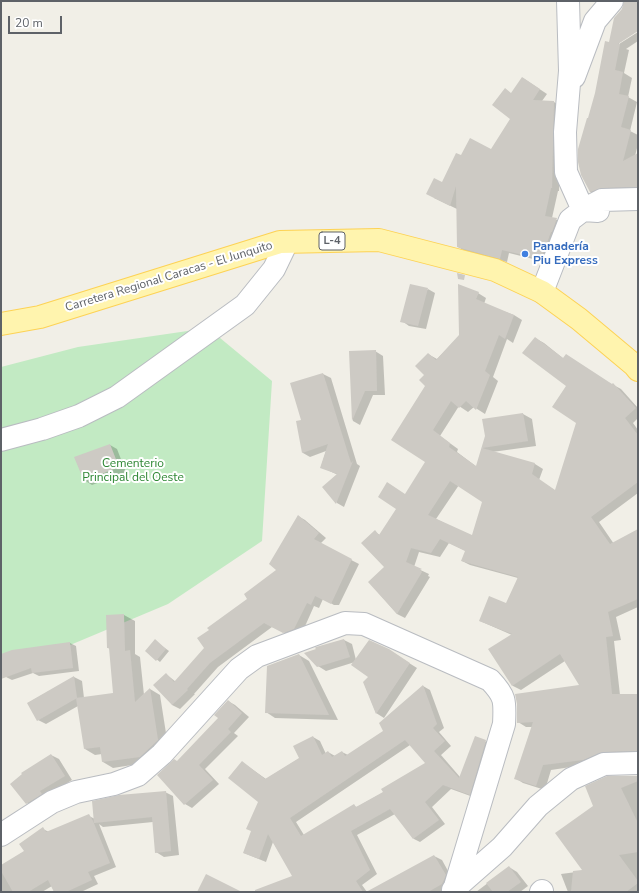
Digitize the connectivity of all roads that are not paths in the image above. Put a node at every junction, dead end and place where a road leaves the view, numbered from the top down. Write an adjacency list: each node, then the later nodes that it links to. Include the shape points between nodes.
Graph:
1 (568, 1): 3 (street)
2 (612, 1): 3 (street, via 595,21)
3 (568, 95): 5 (street, via 565,132 566,172)
4 (638, 200): 5 (street, via 602,200)
5 (583, 210): 6 (street); 8 (street, via 570,220)
6 (638, 214)
7 (286, 242): 8 (main road, Carretera Regional Caracas - El Junquito / L-4, via 379,240 495,270); 9 (main road, Carretera Regional Caracas - El Junquito / L-4, via 40,317); 11 (street, via 274,269 245,305 117,397 79,416)
8 (542, 292): 10 (main road, Carretera Regional Caracas - El Junquito / L-4, via 579,319)
9 (1, 324)
10 (638, 370)
11 (1, 440)
12 (638, 763): 14 (street, via 604,764 571,779 538,806 502,847)
13 (1, 834): 14 (street, via 52,802 76,792 114,784 138,775 162,754 239,669 257,656 345,623 364,624 490,680 501,692 505,705 504,724)
14 (451, 891)

